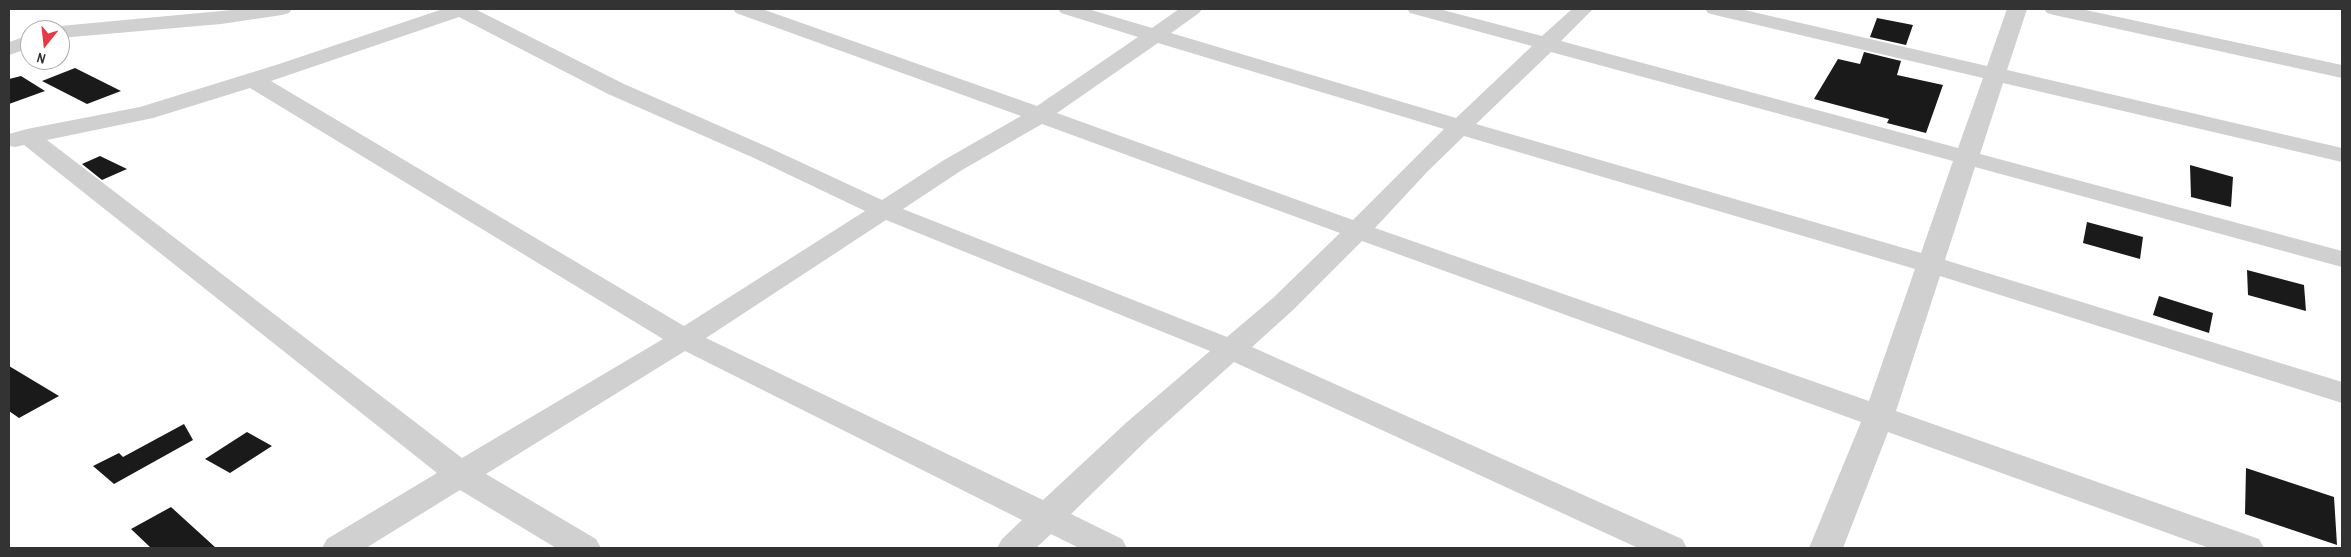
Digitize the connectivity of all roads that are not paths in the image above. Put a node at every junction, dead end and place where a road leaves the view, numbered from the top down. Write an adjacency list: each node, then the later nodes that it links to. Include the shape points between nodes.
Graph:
1 (107, 9): 12 (street)
2 (282, 9): 13 (street, via 221,18)
3 (461, 9): 18 (street); 24 (street, via 616,89)
4 (743, 9): 19 (street)
5 (1068, 9): 14 (street)
6 (1192, 9): 14 (street)
7 (1417, 9): 15 (street)
8 (1583, 9): 15 (street)
9 (1715, 9): 17 (street)
10 (2017, 9): 17 (street)
11 (2054, 9): 16 (street)
12 (70, 25)
13 (70, 31)
14 (1155, 34): 19 (street); 20 (street)
15 (1545, 43): 20 (street); 23 (street)
16 (2342, 72)
17 (1994, 74): 22 (street); 23 (street)
18 (253, 80): 21 (street, via 144,113); 28 (street)
19 (1040, 115): 24 (street, via 953,165); 25 (street)
20 (1460, 127): 25 (street); 27 (street)
21 (18, 139): 32 (street)
22 (2342, 155)
23 (1967, 159): 26 (street); 27 (street)
24 (884, 210): 28 (street); 29 (street)
25 (1358, 231): 29 (street); 31 (street)
26 (2342, 258)
27 (1930, 264): 30 (street); 31 (street)
28 (684, 339): 32 (street); 33 (street)
29 (1231, 349): 33 (street, via 1138,430); 38 (street)
30 (2342, 393)
31 (1879, 416): 39 (street); 40 (street)
32 (461, 475): 34 (street); 35 (street)
33 (1046, 517): 36 (street); 37 (street)
34 (339, 548)
35 (584, 548)
36 (1014, 548)
37 (1110, 548)
38 (1670, 548)
39 (1826, 548)
40 (2246, 548)

